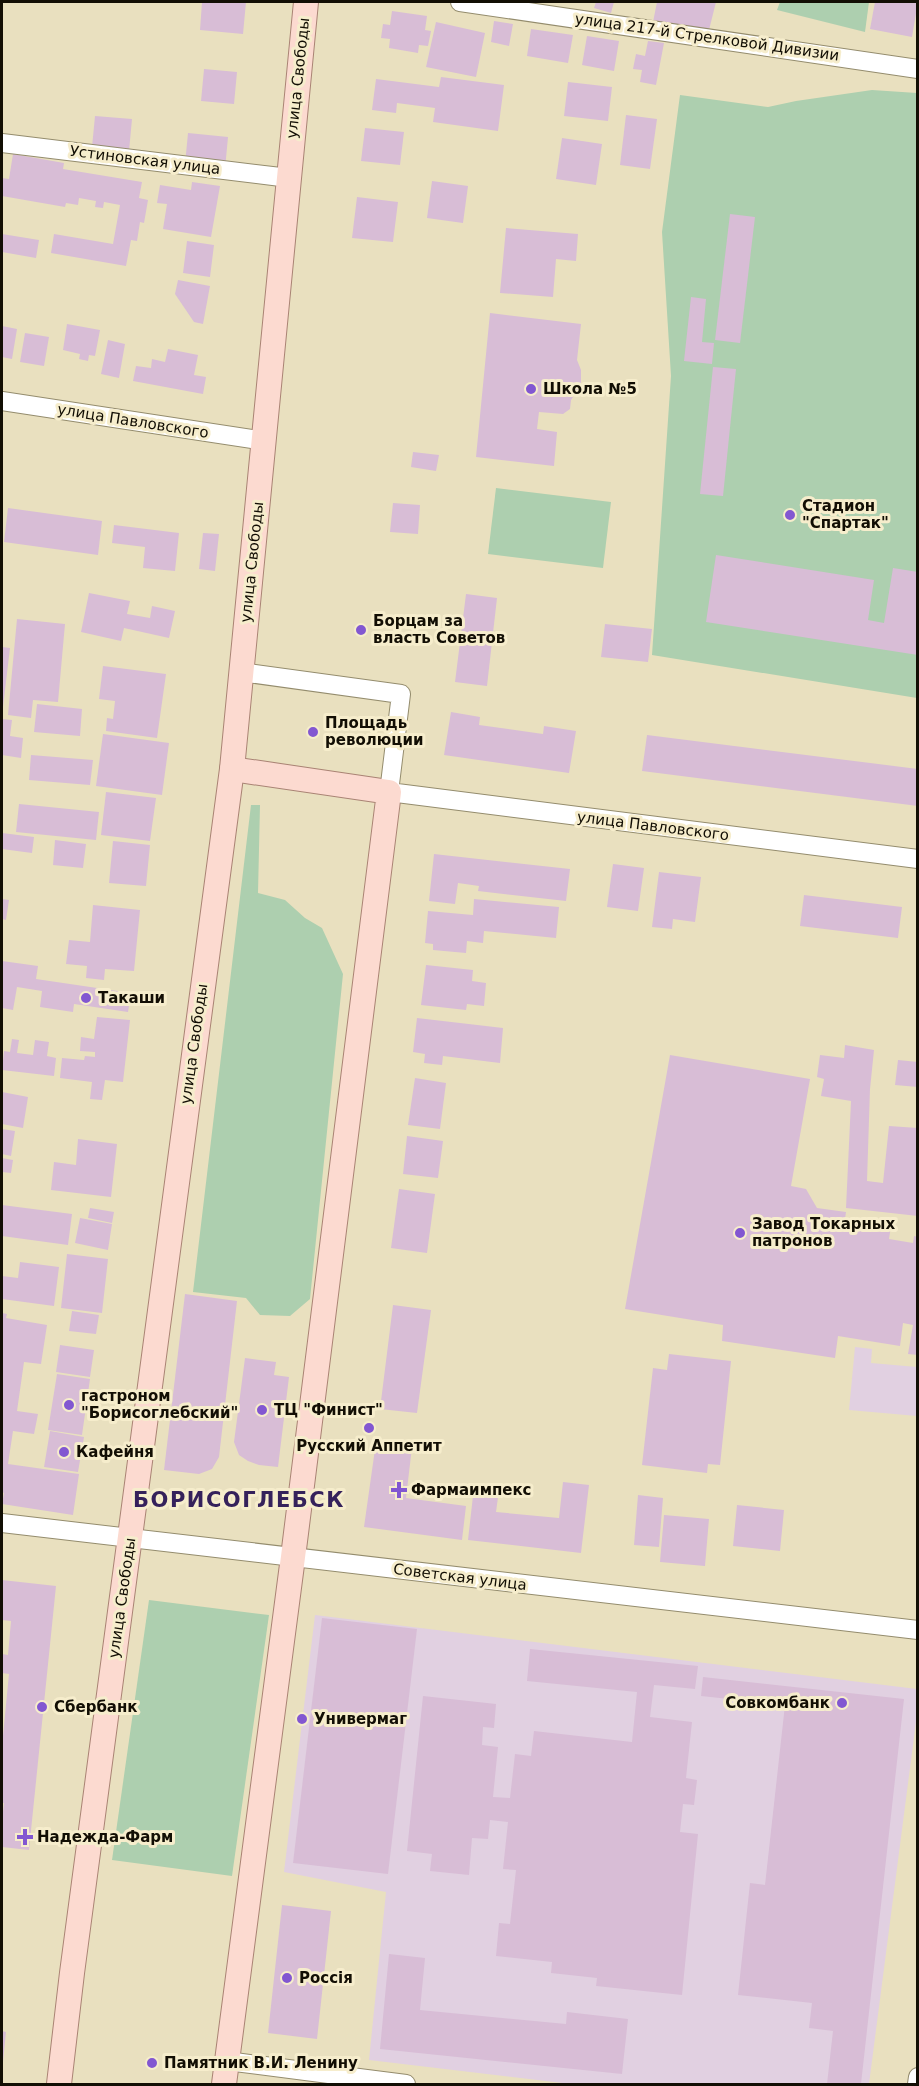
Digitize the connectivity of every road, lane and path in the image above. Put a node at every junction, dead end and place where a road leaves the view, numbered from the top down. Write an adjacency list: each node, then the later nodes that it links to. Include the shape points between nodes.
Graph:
1 (306, 2): 5 (main road, улица Свободы)
2 (460, 2): 3 (street, улица 217-й Стрелковой Дивизии)
3 (918, 69)
4 (2, 143): 5 (street, Устиновская улица)
5 (289, 178): 7 (main road, улица Свободы)
6 (2, 401): 7 (street, улица Павловского)
7 (265, 441): 8 (main road, улица Свободы)
8 (241, 672): 9 (main road, улица Свободы); 10 (street, via 401,694)
9 (232, 769): 10 (main road); 13 (main road, улица Свободы)
10 (389, 792): 11 (street, улица Павловского); 14 (main road)
11 (918, 859)
12 (2, 1523): 13 (street, Советская улица)
13 (130, 1539): 14 (street, Советская улица); 18 (main road, улица Свободы)
14 (293, 1557): 15 (street, Советская улица); 16 (main road)
15 (918, 1630)
16 (226, 2073): 19 (street)
17 (918, 2077): 20 (street)
18 (59, 2085)
19 (406, 2085)
20 (917, 2085)

